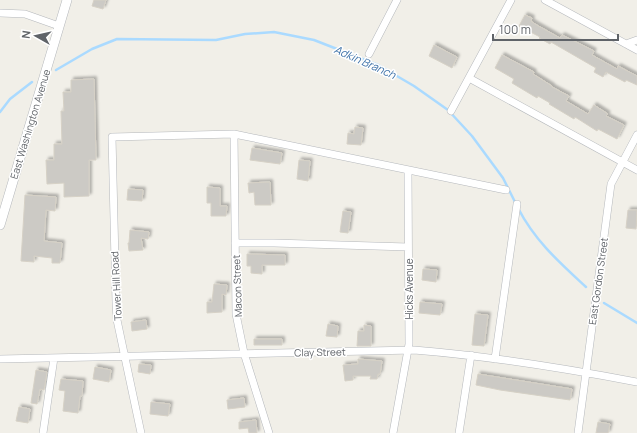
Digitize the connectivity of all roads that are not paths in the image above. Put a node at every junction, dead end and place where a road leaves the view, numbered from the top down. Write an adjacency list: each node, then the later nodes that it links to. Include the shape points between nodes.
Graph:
1 (67, 0): 6 (street, East Washington Avenue)
2 (397, 0): 10 (street)
3 (511, 0): 11 (street)
4 (545, 0): 8 (street)
5 (0, 13): 6 (street, via 25,14)
6 (59, 26): 20 (street, East Washington Avenue)
7 (637, 40): 8 (street)
8 (626, 44): 9 (street)
9 (637, 50)
10 (369, 54)
11 (469, 78): 12 (street); 15 (street)
12 (451, 110)
13 (234, 134): 16 (street); 21 (street, Macon Street); 26 (street, Tower Hill Road, via 112,137 116,302)
14 (637, 136): 15 (street, East Gordon Street)
15 (623, 162): 17 (street); 30 (street, East Gordon Street, via 611,184)
16 (408, 170): 18 (street); 22 (street, Hicks Avenue)
17 (637, 170)
18 (506, 190)
19 (516, 204): 29 (street)
20 (0, 225)
21 (236, 243): 22 (street); 24 (street, Macon Street, via 236,314)
22 (408, 247): 23 (street, Hicks Avenue)
23 (408, 350): 24 (street, Clay Street); 25 (street, Clay Street); 36 (street, Hicks Avenue)
24 (244, 353): 26 (street, Clay Street); 34 (street, Macon Street)
25 (471, 355): 29 (street, Clay Street); 37 (street)
26 (124, 356): 27 (street, Clay Street); 33 (street, Tower Hill Road)
27 (54, 358): 28 (street, Clay Street); 32 (street)
28 (0, 359)
29 (495, 359): 30 (street, Clay Street)
30 (586, 372): 31 (street, Clay Street); 38 (street, East Gordon Street)
31 (637, 382)
32 (43, 433)
33 (141, 433)
34 (268, 433): 35 (street)
35 (274, 433)
36 (393, 433)
37 (459, 433)
38 (578, 433)

